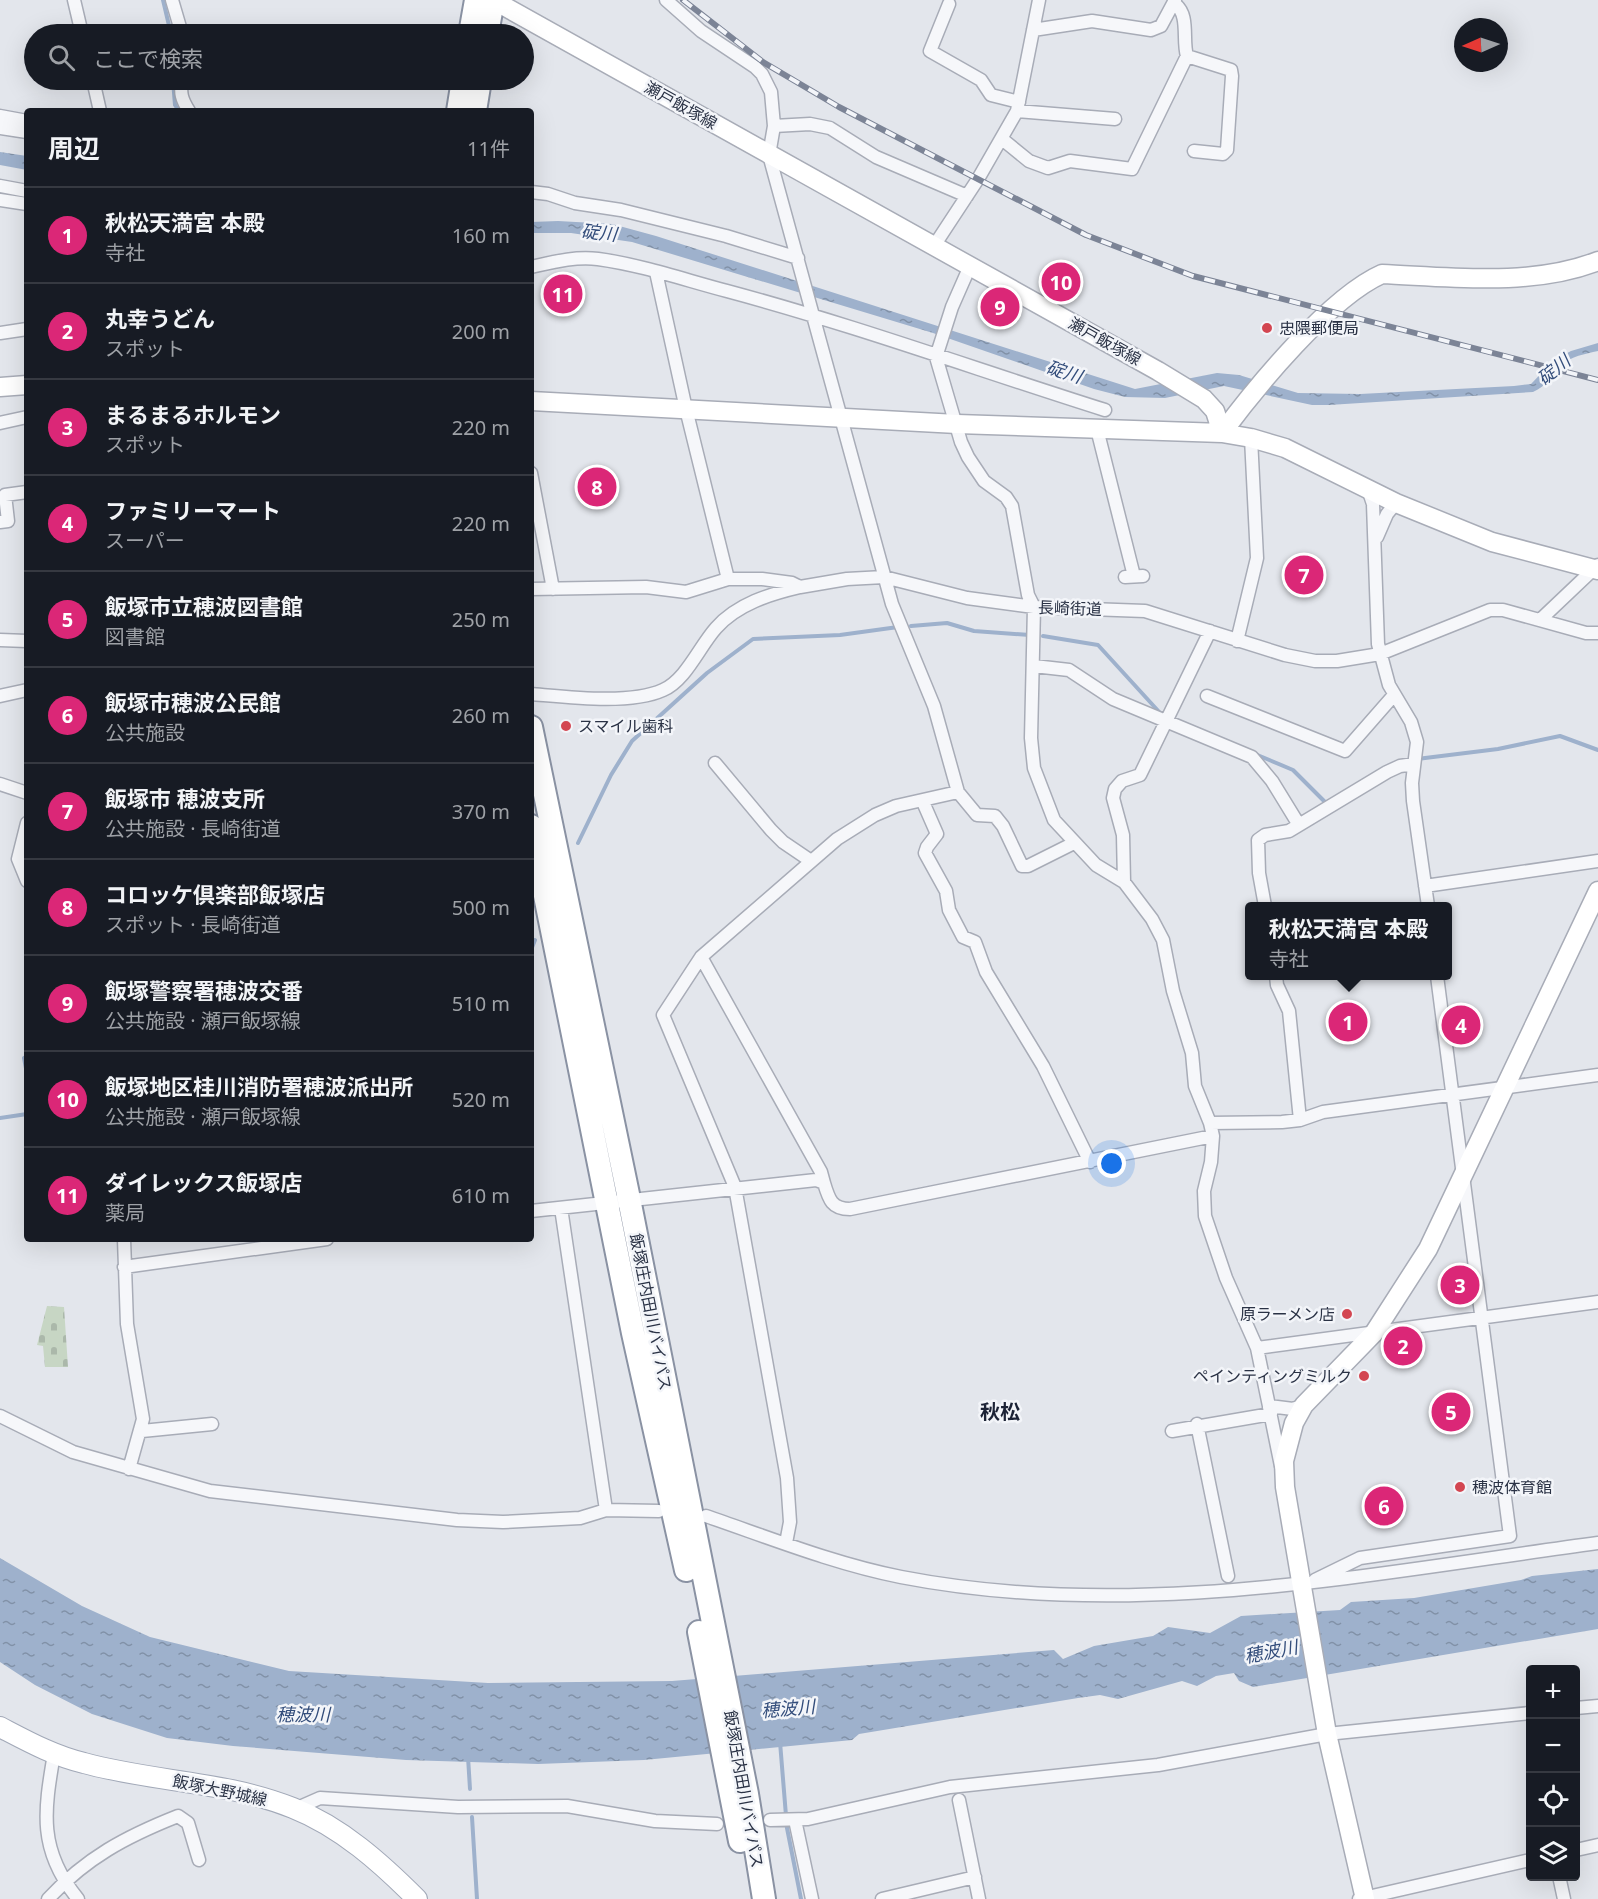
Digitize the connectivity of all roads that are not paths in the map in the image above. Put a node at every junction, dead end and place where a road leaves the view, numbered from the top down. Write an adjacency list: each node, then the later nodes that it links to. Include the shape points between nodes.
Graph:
1 (74, 0): 8 (street)
2 (172, 0): 9 (street)
3 (666, 0): 27 (street, via 701,31 762,74 771,92)
4 (1039, 0): 12 (street)
5 (1175, 2): 12 (street, via 1161,26 1151,30 1092,21); 14 (street, via 1183,16)
6 (949, 4): 19 (street, via 930,51 981,80 991,95)
7 (486, 10): 10 (highway); 11 (street, 瀬戸飯塚線)
8 (80, 24)
9 (179, 24)
10 (477, 24)
11 (513, 24)
12 (1033, 30): 19 (street)
13 (534, 35): 32 (street, 瀬戸飯塚線)
14 (1187, 56): 30 (street, via 1132,169 1070,161 1048,168 1029,161); 31 (street, via 1225,66 1232,76 1227,150 1223,154)
15 (95, 90): 20 (street)
16 (180, 90): 21 (street)
17 (461, 90): 22 (highway)
18 (478, 90): 23 (highway)
19 (1018, 106): 25 (street); 30 (street)
20 (99, 108)
21 (187, 108)
22 (458, 108)
23 (475, 108)
24 (0, 116): 26 (street)
25 (1115, 119)
26 (24, 120)
27 (774, 126): 32 (street); 36 (street, via 810,124 830,128 876,157)
28 (0, 128): 29 (street)
29 (24, 132)
30 (1002, 139): 36 (street)
31 (1194, 151)
32 (769, 155): 39 (street, 瀬戸飯塚線); 40 (street)
33 (0, 186): 34 (street)
34 (24, 190)
35 (534, 192): 40 (street, via 726,236)
36 (966, 196): 39 (street)
37 (0, 200): 38 (street)
38 (24, 204)
39 (934, 246): 43 (street, 瀬戸飯塚線)
40 (799, 260): 45 (street)
41 (1598, 261): 59 (street, via 1545,273 1488,279 1382,274 1366,281 1277,366)
42 (534, 266): 44 (street, via 562,260 598,259)
43 (970, 266): 48 (street); 59 (street, 瀬戸飯塚線, via 1204,399 1215,411)
44 (656, 272): 45 (street); 52 (street)
45 (813, 312): 48 (street); 54 (street)
46 (24, 329): 47 (street)
47 (0, 333)
48 (937, 355): 53 (street); 57 (street)
49 (24, 385): 50 (street)
50 (0, 387)
51 (534, 401): 52 (street)
52 (686, 409): 54 (street); 70 (street)
53 (1105, 410)
54 (838, 416): 57 (street); 69 (street)
55 (24, 418): 56 (street)
56 (0, 423)
57 (957, 424): 58 (street); 74 (street, via 961,442 984,481 1012,506 1028,595)
58 (1097, 429): 59 (street); 68 (street)
59 (1222, 433): 60 (street)
60 (1251, 438): 62 (street, via 1285,448); 79 (street, via 1257,558)
61 (534, 489): 73 (street)
62 (1368, 489): 64 (street); 66 (street, via 1374,504)
63 (24, 492): 65 (street, via 5,495 8,520)
64 (1396, 503): 66 (street); 67 (street, via 1492,542)
65 (0, 522)
66 (1375, 541): 81 (street)
67 (1596, 568): 75 (street)
68 (1134, 576)
69 (884, 577): 71 (street, 長崎街道); 74 (street, 長崎街道, via 967,598); 94 (street, via 934,706)
70 (728, 579): 71 (street, 長崎街道, via 772,580); 73 (street, 長崎街道, via 686,592 646,587)
71 (800, 587): 84 (street, via 773,593 736,611 716,627 675,682 664,690 616,698)
72 (534, 589): 73 (street, 長崎街道)
73 (553, 589)
74 (1034, 607): 76 (street, 長崎街道, via 1145,611); 82 (street)
75 (1540, 620): 77 (street, 長崎街道); 81 (street, 長崎街道, via 1490,610)
76 (1210, 632): 79 (street, 長崎街道); 88 (street)
77 (1598, 633)
78 (0, 640): 80 (street)
79 (1237, 640): 81 (street, 長崎街道, via 1315,661)
80 (24, 641)
81 (1380, 654): 85 (street)
82 (1034, 666): 88 (street, via 1069,670 1113,699); 99 (street, via 1034,768 1054,820)
83 (24, 691): 86 (street)
84 (534, 694)
85 (1394, 695): 87 (street, via 1345,751); 91 (street, via 1415,733)
86 (0, 696)
87 (1207, 696)
88 (1167, 720): 96 (street, via 1252,757); 103 (street, via 1140,775 1122,781 1115,789 1113,798 1123,835)
89 (534, 743): 121 (highway, 飯塚庄内田川バイパス)
90 (715, 763): 100 (street, via 771,830)
91 (1414, 764): 96 (street, via 1387,772); 104 (street, via 1413,801)
92 (0, 784): 93 (street)
93 (24, 792)
94 (958, 792): 95 (street); 99 (street, via 978,815 995,816 1004,826 1022,866)
95 (923, 802): 100 (street, via 896,806 874,815); 117 (street, via 937,834 925,853 946,891 949,910 963,937 975,942 986,972 1042,1066)
96 (1299, 825): 106 (street, via 1258,840)
97 (24, 835): 102 (street, via 18,859)
98 (534, 839): 121 (highway, 飯塚庄内田川バイパス)
99 (1074, 843): 103 (street, via 1104,872)
100 (811, 861): 108 (street)
101 (1598, 861): 104 (street)
102 (24, 874)
103 (1124, 882): 115 (street, via 1163,940 1192,1053 1195,1086)
104 (1425, 885): 107 (street)
105 (1598, 891): 112 (street)
106 (1265, 902)
107 (1427, 902)
108 (700, 957): 119 (street); 120 (street, via 663,1015)
109 (1276, 980): 114 (street, via 1289,1011)
110 (1438, 980): 113 (street)
111 (1598, 1075): 112 (street)
112 (1505, 1086): 113 (street); 118 (street)
113 (1453, 1094): 114 (street, via 1323,1112); 118 (street)
114 (1300, 1120): 115 (street)
115 (1210, 1123): 116 (street)
116 (1213, 1136): 117 (street); 130 (street, via 1204,1216)
117 (1090, 1162): 119 (street, via 850,1209 831,1203)
118 (1462, 1175): 128 (street); 129 (street, via 1428,1249)
119 (824, 1183): 120 (street, via 816,1180)
120 (735, 1187): 121 (street); 143 (street, via 787,1478 790,1522)
121 (619, 1200): 122 (street); 153 (highway, 飯塚庄内田川バイパス)
122 (561, 1208): 123 (street); 140 (street)
123 (534, 1211)
124 (124, 1242): 126 (street)
125 (305, 1242): 126 (street)
126 (124, 1267): 136 (street, via 127,1324 142,1406)
127 (1598, 1302): 128 (street)
128 (1482, 1317): 129 (street); 146 (street, via 1510,1536 1360,1558)
129 (1374, 1333): 130 (street); 131 (street)
130 (1257, 1348): 132 (street)
131 (1304, 1405): 132 (street); 139 (street, via 1289,1437 1284,1461)
132 (1270, 1410): 135 (street); 139 (street)
133 (0, 1416): 138 (street, via 73,1452)
134 (212, 1424): 136 (street)
135 (1197, 1425): 137 (street); 145 (street)
136 (142, 1431): 138 (street)
137 (1172, 1431)
138 (129, 1469): 140 (street, via 210,1491 457,1520 580,1518)
139 (1285, 1487): 146 (street)
140 (606, 1510): 141 (street)
141 (659, 1511)
142 (706, 1516): 143 (street)
143 (786, 1543): 146 (street, via 901,1576 1026,1593 1147,1596)
144 (1598, 1544): 146 (street)
145 (1228, 1576)
146 (1306, 1585): 151 (street)
147 (1598, 1706): 148 (street)
148 (1580, 1708)
149 (1526, 1713): 151 (street)
150 (0, 1727): 152 (main road, 飯塚大野城線)
151 (1327, 1734): 164 (street); 171 (street, via 1158,1765 950,1787 784,1820)
152 (54, 1754): 155 (main road, 飯塚大野城線, via 103,1768 219,1787); 162 (street, via 45,1818 51,1852)
153 (739, 1796): 168 (highway, 飯塚庄内田川バイパス); 169 (highway, 飯塚庄内田川バイパス); 170 (highway)
154 (959, 1800): 161 (street)
155 (295, 1809): 156 (street, via 320,1798 458,1807 567,1806 655,1821); 167 (main road, 飯塚大野城線, via 383,1864)
156 (717, 1824)
157 (1598, 1845): 158 (street)
158 (1580, 1849)
159 (199, 1860): 162 (street, via 188,1823 178,1816 101,1852)
160 (1526, 1861): 164 (street)
161 (975, 1877): 172 (street); 173 (street)
162 (64, 1881): 165 (street); 166 (street)
163 (1560, 1881): 174 (street)
164 (1362, 1898)
165 (48, 1899)
166 (78, 1899)
167 (417, 1899)
168 (751, 1899)
169 (764, 1899)
170 (775, 1899)
171 (812, 1899)
172 (882, 1899)
173 (980, 1899)
174 (1564, 1899)

